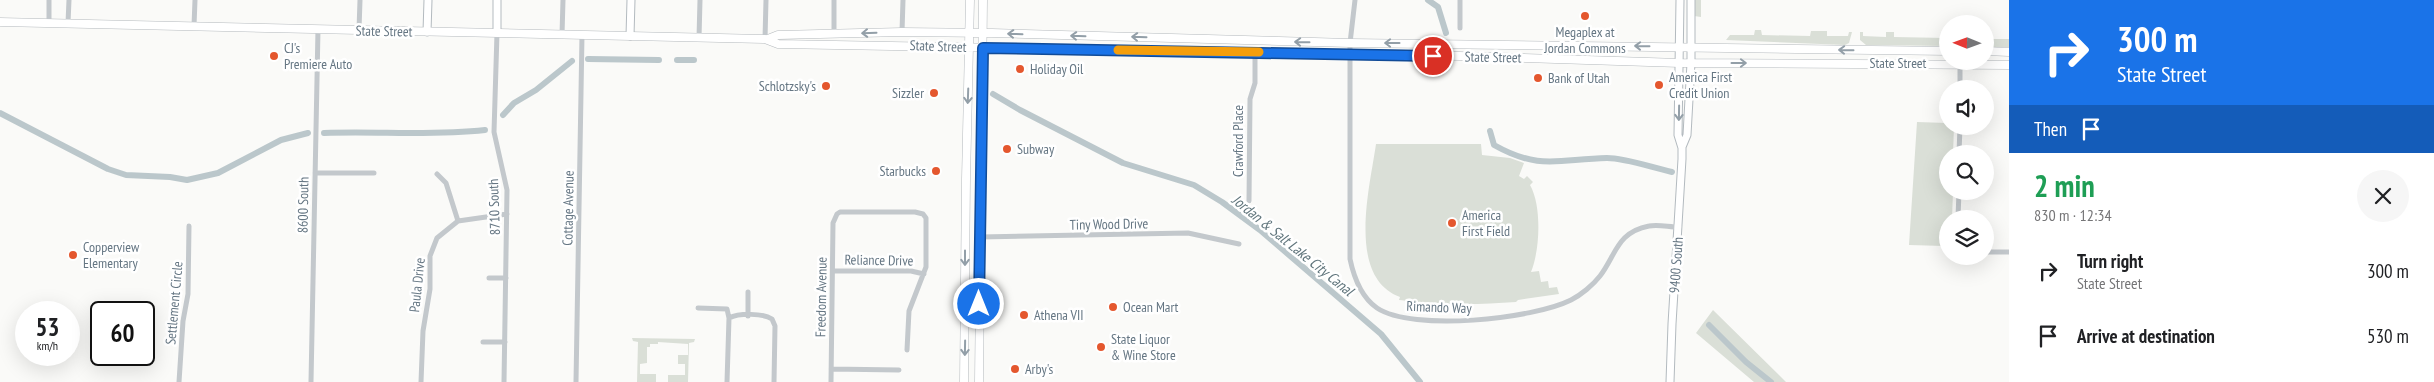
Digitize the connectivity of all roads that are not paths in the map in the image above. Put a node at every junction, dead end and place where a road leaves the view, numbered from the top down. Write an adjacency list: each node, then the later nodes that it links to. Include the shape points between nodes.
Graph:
1 (49, 0): 20 (street)
2 (69, 0): 21 (street)
3 (195, 0): 22 (street)
4 (360, 0): 25 (street)
5 (428, 0): 26 (street)
6 (497, 0): 28 (street)
7 (563, 0): 32 (street)
8 (631, 0): 34 (street)
9 (700, 0): 35 (street)
10 (766, 0): 36 (street)
11 (834, 0): 31 (street)
12 (903, 0): 27 (street)
13 (970, 0): 29 (main road)
14 (983, 0): 30 (main road)
15 (1356, 0): 37 (street, Rimando Way)
16 (1460, 0): 23 (street)
17 (1680, 0): 38 (street, 9400 South)
18 (1691, 0): 40 (street, 9400 South)
19 (0, 22): 20 (main road, State Street)
20 (49, 23): 21 (main road, State Street)
21 (68, 23): 22 (main road, State Street)
22 (194, 26): 24 (main road, State Street)
23 (1460, 28)
24 (318, 29): 25 (main road, State Street); 54 (street, 8600 South)
25 (359, 30): 26 (main road, State Street)
26 (427, 32): 28 (main road, State Street)
27 (902, 32): 29 (main road, State Street); 31 (main road, State Street, one-way to 31)
28 (497, 33): 32 (main road, State Street); 57 (street, 8710 South, via 494,132 505,173)
29 (970, 33): 30 (main road, State Street); 39 (main road)
30 (982, 33): 37 (main road, State Street, one-way to 30); 41 (main road)
31 (834, 34): 36 (main road, State Street, via 778,35)
32 (562, 35): 33 (main road, State Street)
33 (582, 35): 34 (main road, State Street); 82 (street, Cottage Avenue)
34 (630, 36): 35 (main road, State Street)
35 (699, 38): 36 (main road, State Street)
36 (767, 39): 39 (main road, State Street, via 778,44)
37 (1350, 43): 38 (main road, State Street, one-way to 37); 46 (street, Rimando Way)
38 (1680, 46): 40 (main road, State Street); 47 (street, 9400 South)
39 (969, 47): 41 (main road, State Street); 86 (main road, one-way to 86)
40 (1690, 47): 42 (main road, State Street, one-way to 40); 48 (street, 9400 South)
41 (983, 48): 43 (main road, State Street); 61 (main road)
42 (1939, 51)
43 (1255, 52): 46 (main road, State Street); 56 (street, Crawford Place, via 1255,83 1250,99)
44 (1994, 52): 45 (main road)
45 (2009, 52)
46 (1350, 54): 47 (main road, State Street); 60 (street, Rimando Way, via 1350,259 1357,285 1375,307 1384,312 1421,320 1472,320 1537,312 1585,291 1600,276 1614,249 1630,234 1650,226)
47 (1680, 63): 48 (main road, State Street); 52 (street, 9400 South, one-way to 52, via 1678,135)
48 (1691, 63): 49 (main road, State Street, one-way to 49); 52 (street, 9400 South, via 1687,135)
49 (1939, 64)
50 (1994, 65): 51 (main road, State Street)
51 (2009, 65)
52 (1682, 148): 60 (street, 9400 South)
53 (374, 172): 54 (street)
54 (315, 173): 79 (street, 8600 South)
55 (438, 174): 58 (street, via 446,183)
56 (1249, 201)
57 (507, 214): 58 (street); 68 (street, 8710 South)
58 (458, 221): 80 (street, Paula Drive, via 437,238 430,256)
59 (190, 226): 78 (street, Settlement Circle, via 188,294)
60 (1679, 227): 88 (street, 9400 South)
61 (979, 238): 62 (street, Tiny Wood Drive, via 1188,233); 87 (main road)
62 (1239, 244)
63 (1994, 252): 64 (street)
64 (2009, 252)
65 (833, 271): 66 (street, Reliance Drive, via 911,271); 66 (street, Freedom Avenue, via 833,222 836,214 844,211 916,212 923,214 927,222); 76 (street, Freedom Avenue)
66 (924, 274): 75 (street, via 909,311)
67 (489, 278): 68 (street)
68 (506, 278): 74 (street, 8710 South)
69 (748, 292): 71 (street)
70 (698, 308): 72 (street, via 727,309)
71 (748, 316): 72 (street); 84 (street, via 765,316 772,319 775,326)
72 (729, 318): 83 (street)
73 (483, 342): 74 (street)
74 (505, 342): 81 (street, 8710 South)
75 (907, 350)
76 (831, 369): 77 (street); 85 (street, Freedom Avenue)
77 (899, 370)
78 (179, 382)
79 (311, 382)
80 (422, 382)
81 (504, 382)
82 (576, 382)
83 (727, 382)
84 (774, 382)
85 (831, 382)
86 (964, 382)
87 (979, 382)
88 (1670, 382)

